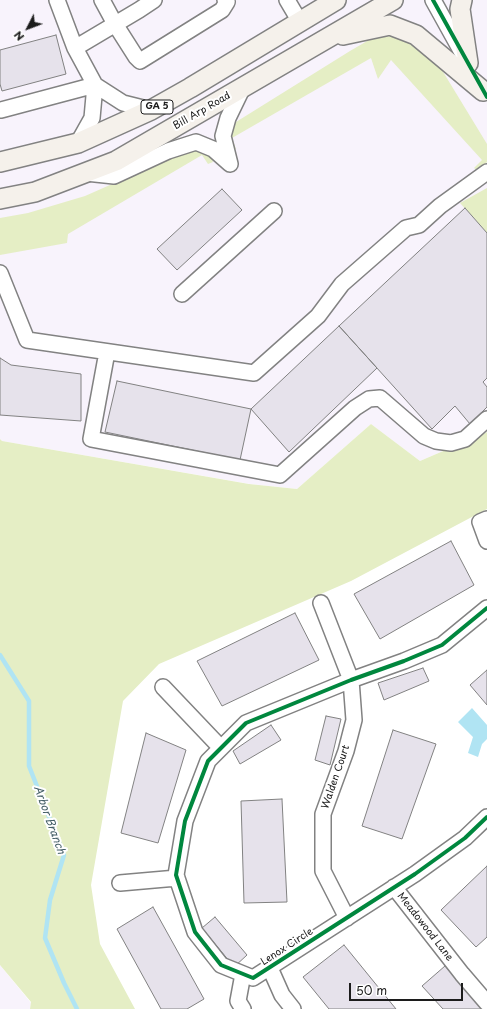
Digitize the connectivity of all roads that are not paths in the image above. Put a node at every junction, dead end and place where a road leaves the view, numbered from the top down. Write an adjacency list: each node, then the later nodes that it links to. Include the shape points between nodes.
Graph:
1 (57, 0): 13 (street)
2 (102, 0): 11 (street)
3 (154, 0): 11 (street)
4 (225, 0): 11 (street, via 227,2 222,10 140,61)
5 (287, 0): 10 (street)
6 (336, 0): 10 (main road, GA 5)
7 (393, 0): 12 (main road, Bill Arp Road / GA 5)
8 (433, 0): 14 (street)
9 (462, 0): 14 (main road, via 460,9)
10 (300, 22): 19 (main road, GA 5)
11 (115, 24): 13 (street)
12 (328, 38): 16 (main road, Bill Arp Road / GA 5); 17 (main road, via 390,25 416,35)
13 (75, 48): 15 (street)
14 (468, 63): 17 (street)
15 (95, 85): 18 (street); 19 (street, via 124,103); 20 (street, via 92,118)
16 (243, 88): 23 (main road, Bill Arp Road / GA 5, via 116,161); 23 (street, via 228,118 223,136 230,164 213,149 196,142 168,151 114,176)
17 (485, 94)
18 (1, 110)
19 (151, 110): 20 (main road, GA 5)
20 (78, 143): 21 (main road, GA 5)
21 (0, 162)
22 (487, 172): 28 (street, via 440,206 419,225 406,228 342,284 318,316 254,373)
23 (85, 173): 24 (main road, Bill Arp Road / GA 5, via 35,192)
24 (0, 199)
25 (274, 211): 27 (street)
26 (0, 274): 28 (street, via 27,340)
27 (182, 294)
28 (107, 352): 29 (street, via 91,439 273,474 280,475 355,408 369,399 380,398 424,436 436,441 451,443 465,439)
29 (487, 419)
30 (487, 519): 31 (street, via 480,522)
31 (487, 541)
32 (321, 603): 34 (street, Walden Court)
33 (487, 608): 34 (street, Lenox Circle, via 442,645)
34 (351, 680): 36 (street, Lenox Circle, via 246,723); 41 (street, Walden Court, via 354,720 346,751 323,814 323,871)
35 (163, 687): 36 (street)
36 (221, 748): 38 (street, Lenox Circle, via 208,761 185,821)
37 (487, 817): 40 (street, Lenox Circle, via 465,838)
38 (177, 878): 39 (street); 43 (street, Lenox Circle, via 195,932 221,965)
39 (120, 883)
40 (394, 887): 41 (street, Lenox Circle); 44 (street, Meadowood Lane)
41 (348, 918): 42 (street, Lenox Circle)
42 (270, 968): 43 (street, Lenox Circle, via 253,978); 46 (street, via 282,995)
43 (243, 974): 45 (street, via 238,1001)
44 (487, 1003)
45 (243, 1009)
46 (293, 1009)

